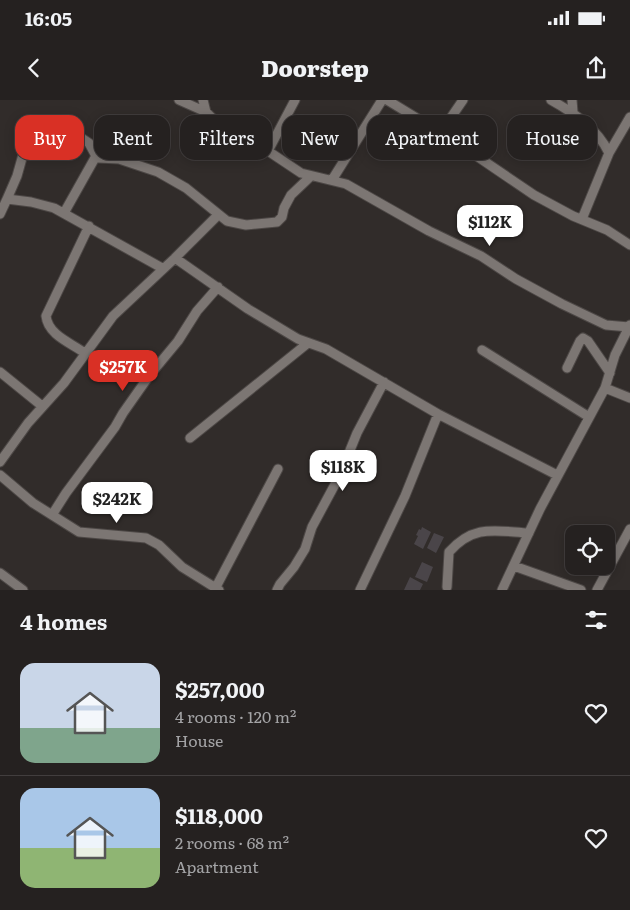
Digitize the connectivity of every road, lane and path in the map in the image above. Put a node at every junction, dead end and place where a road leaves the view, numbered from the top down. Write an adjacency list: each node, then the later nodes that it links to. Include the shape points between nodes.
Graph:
1 (179, 100): 9 (street)
2 (203, 100): 9 (street)
3 (295, 100): 15 (street)
4 (382, 100): 23 (street)
5 (387, 100): 12 (street)
6 (463, 100): 13 (street)
7 (551, 100): 10 (street)
8 (572, 100): 10 (street)
9 (206, 112): 11 (street)
10 (573, 112): 17 (street, via 602,140)
11 (209, 115)
12 (412, 115)
13 (453, 115)
14 (630, 117): 17 (street)
15 (272, 143)
16 (94, 152): 24 (street, via 89,143 80,137 66,135 46,125 42,127 24,151)
17 (609, 153): 28 (street)
18 (272, 154): 22 (street)
19 (94, 160): 25 (street)
20 (122, 160): 27 (street, via 158,172 186,188)
21 (485, 160): 28 (street, via 534,195)
22 (311, 176): 23 (street); 27 (street, via 291,195 277,222 246,225 227,221)
23 (332, 180): 34 (street, via 346,184 481,256 562,304 606,325)
24 (7, 199): 25 (street, via 32,202); 26 (street)
25 (64, 213): 29 (street)
26 (0, 214)
27 (218, 215): 31 (street)
28 (582, 219): 30 (street)
29 (89, 226): 32 (street); 37 (street, via 46,316 52,332)
30 (630, 245)
31 (175, 258): 32 (street); 33 (street)
32 (162, 268): 37 (street, via 113,316)
33 (218, 287): 35 (street, via 270,323); 52 (street, via 149,376)
34 (630, 326): 40 (street)
35 (308, 342): 41 (street); 47 (street)
36 (482, 350): 46 (street)
37 (85, 353): 44 (street)
38 (567, 368): 40 (street, via 583,338)
39 (0, 372): 44 (street)
40 (610, 373): 42 (street)
41 (384, 382): 45 (street); 60 (street, via 354,437 340,475 312,527 301,556)
42 (605, 388): 43 (street); 46 (street)
43 (630, 398)
44 (42, 406): 48 (street)
45 (438, 414): 51 (street); 61 (street, via 405,496)
46 (589, 417): 51 (street)
47 (190, 438)
48 (0, 462)
49 (278, 469): 58 (street)
50 (0, 475): 52 (street)
51 (557, 475): 54 (street)
52 (52, 515): 58 (street, via 79,532 153,540 182,567)
53 (630, 529): 64 (street)
54 (529, 533): 55 (street); 57 (street, via 488,530 458,541 449,552)
55 (514, 566): 62 (street); 63 (street)
56 (0, 573): 59 (street)
57 (447, 587)
58 (218, 589)
59 (23, 590)
60 (277, 590)
61 (360, 590)
62 (502, 590)
63 (581, 590)
64 (597, 590)

